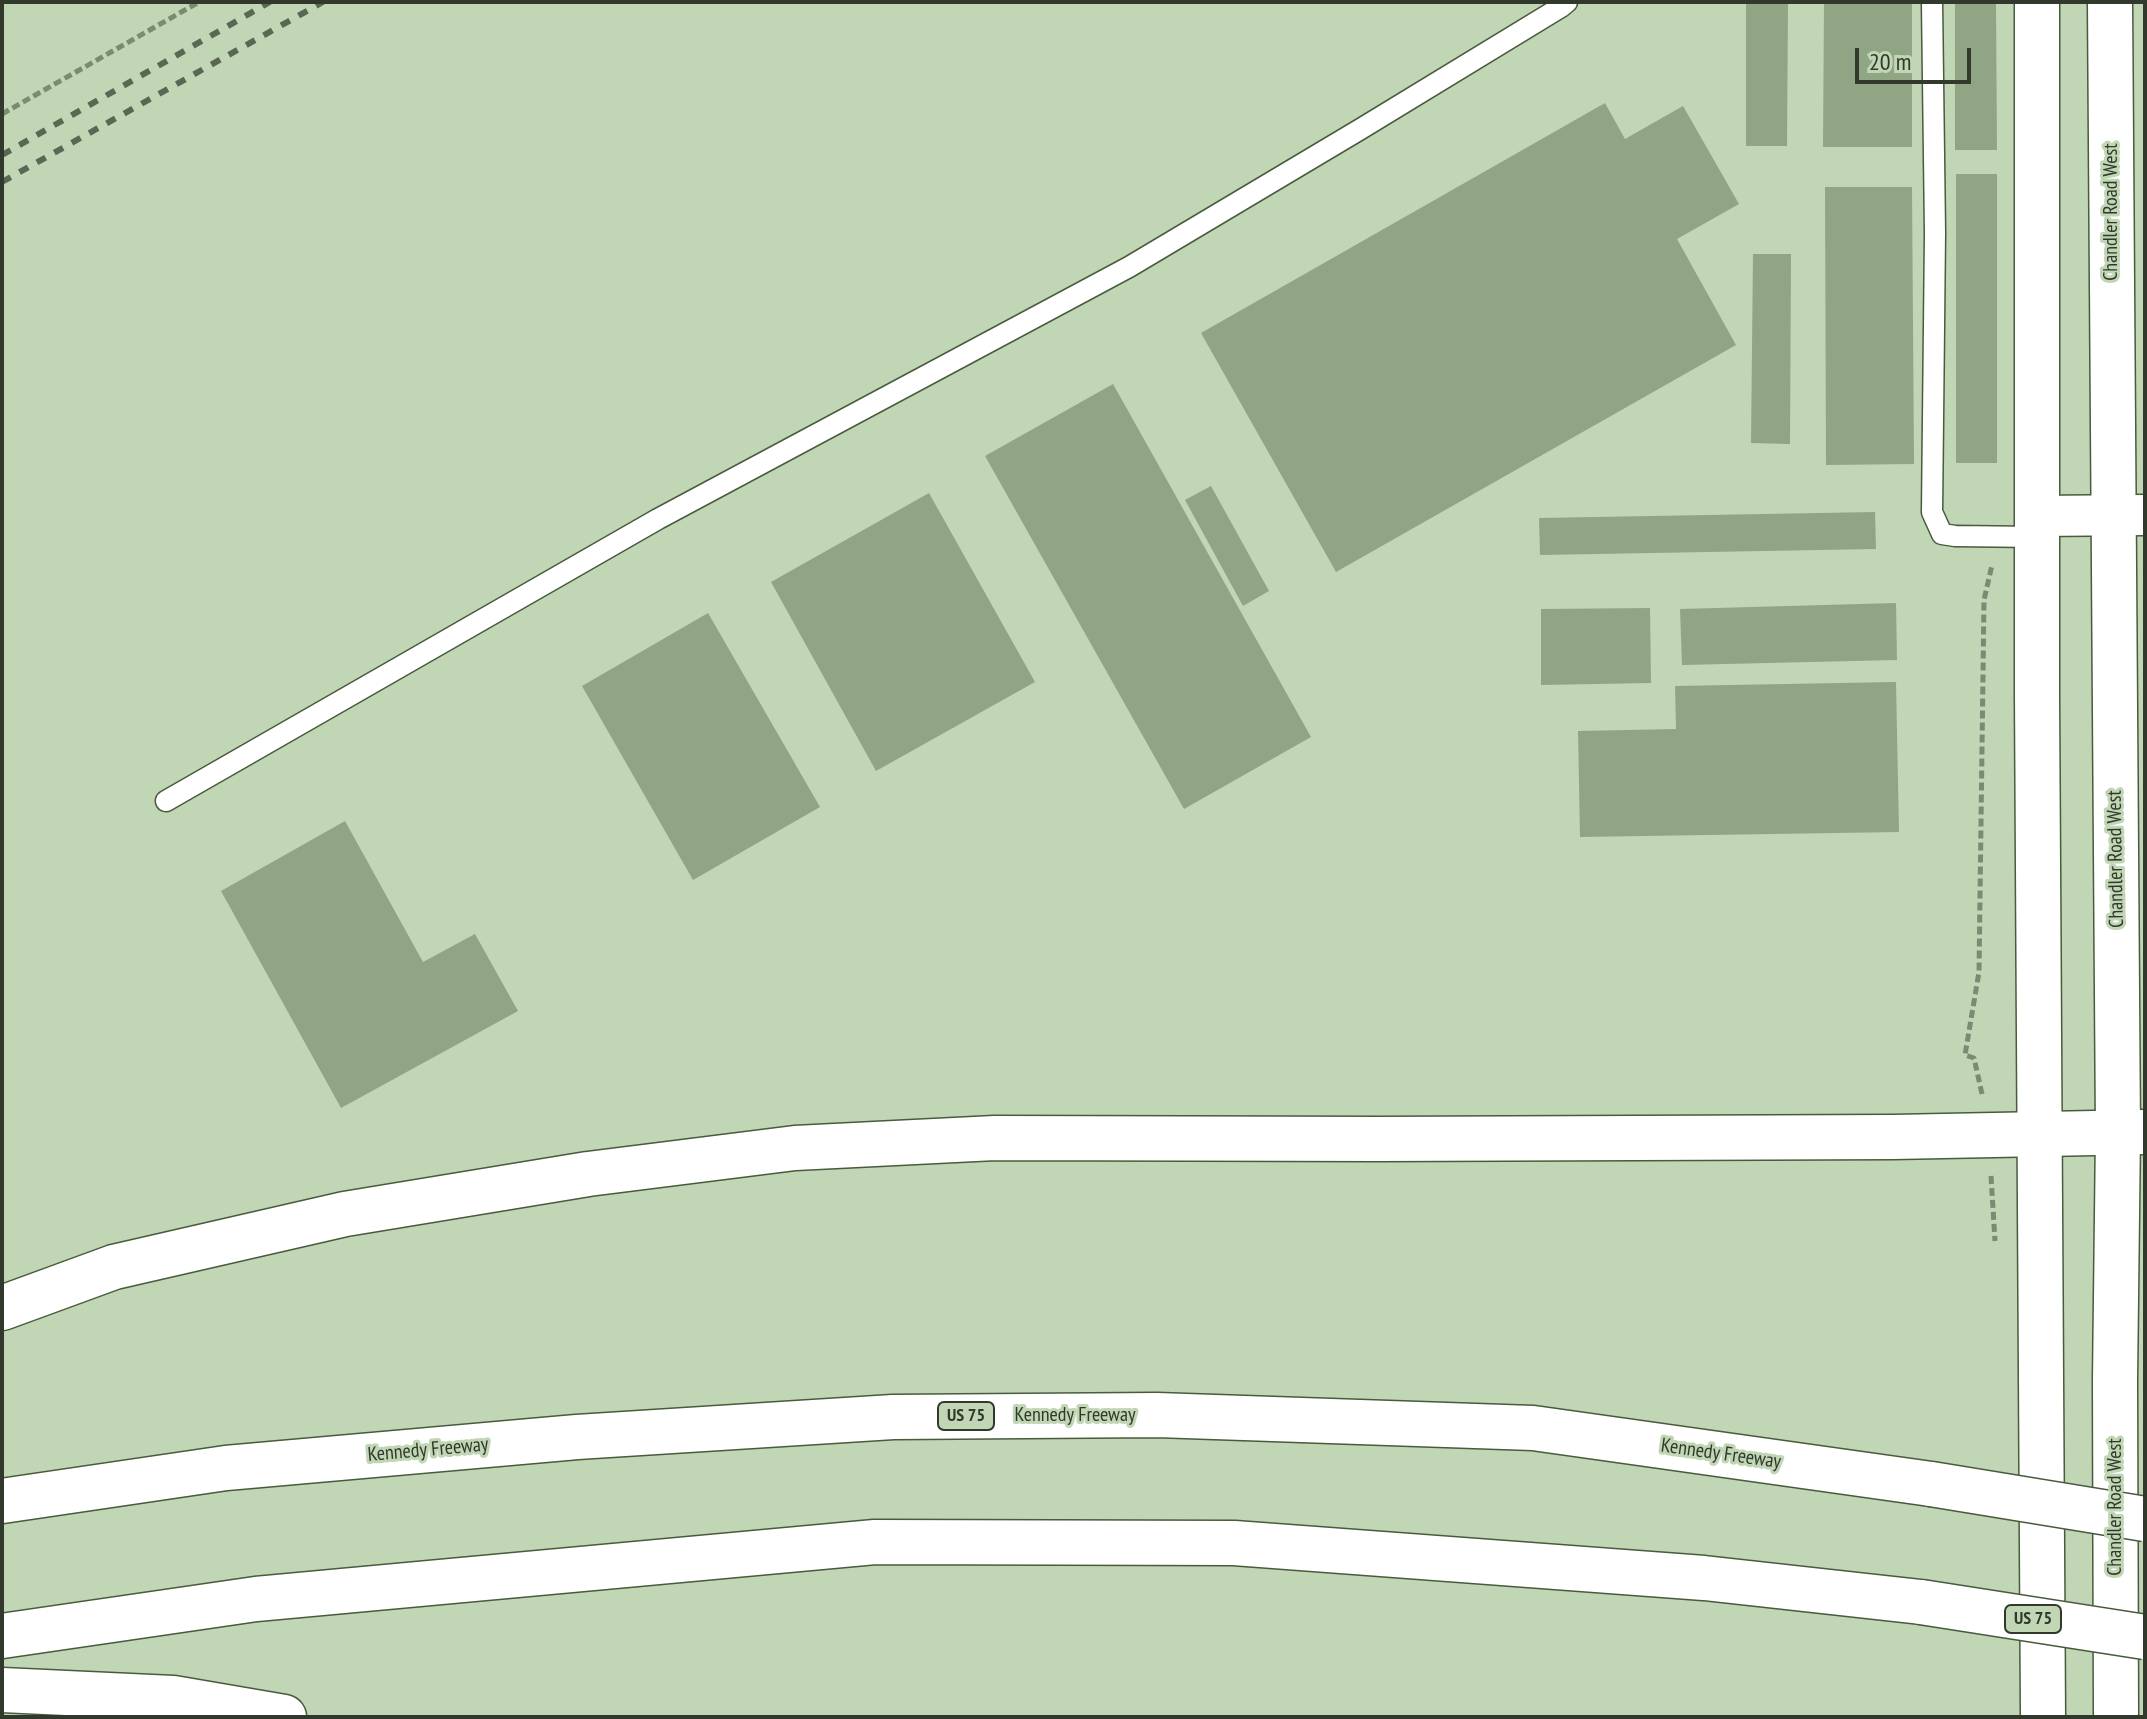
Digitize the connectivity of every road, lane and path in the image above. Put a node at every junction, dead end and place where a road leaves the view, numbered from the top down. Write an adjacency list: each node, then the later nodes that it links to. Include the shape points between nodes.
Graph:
1 (199, 2): 6 (path)
2 (1567, 2): 9 (lane, via 1129,267 658,519)
3 (1932, 2): 8 (lane, via 1932,512 1942,534 1969,537)
4 (2037, 2): 8 (main road)
5 (2110, 2): 7 (main road, Chandler Road West)
6 (2, 114)
7 (2129, 515): 8 (street); 10 (main road, Chandler Road West)
8 (2037, 526): 11 (main road)
9 (166, 801)
10 (2131, 1132): 11 (main road); 20 (main road, Chandler Road West, via 2115,1380)
11 (2040, 1133): 12 (main road, via 995,1138 795,1148 588,1174 345,1214 114,1267); 19 (main road)
12 (2, 1308)
13 (2, 1501): 14 (main road, Kennedy Freeway / US 75, bridge, via 226,1468 577,1437 924,1416 1157,1415 1533,1428)
14 (2145, 1519)
15 (2, 1636): 16 (main road, US 75, bridge, via 256,1599 875,1542 1234,1543 1704,1578 1921,1602)
16 (2145, 1637)
17 (2, 1690): 18 (main road, via 173,1698)
18 (284, 1717)
19 (2043, 1717)
20 (2116, 1717)

